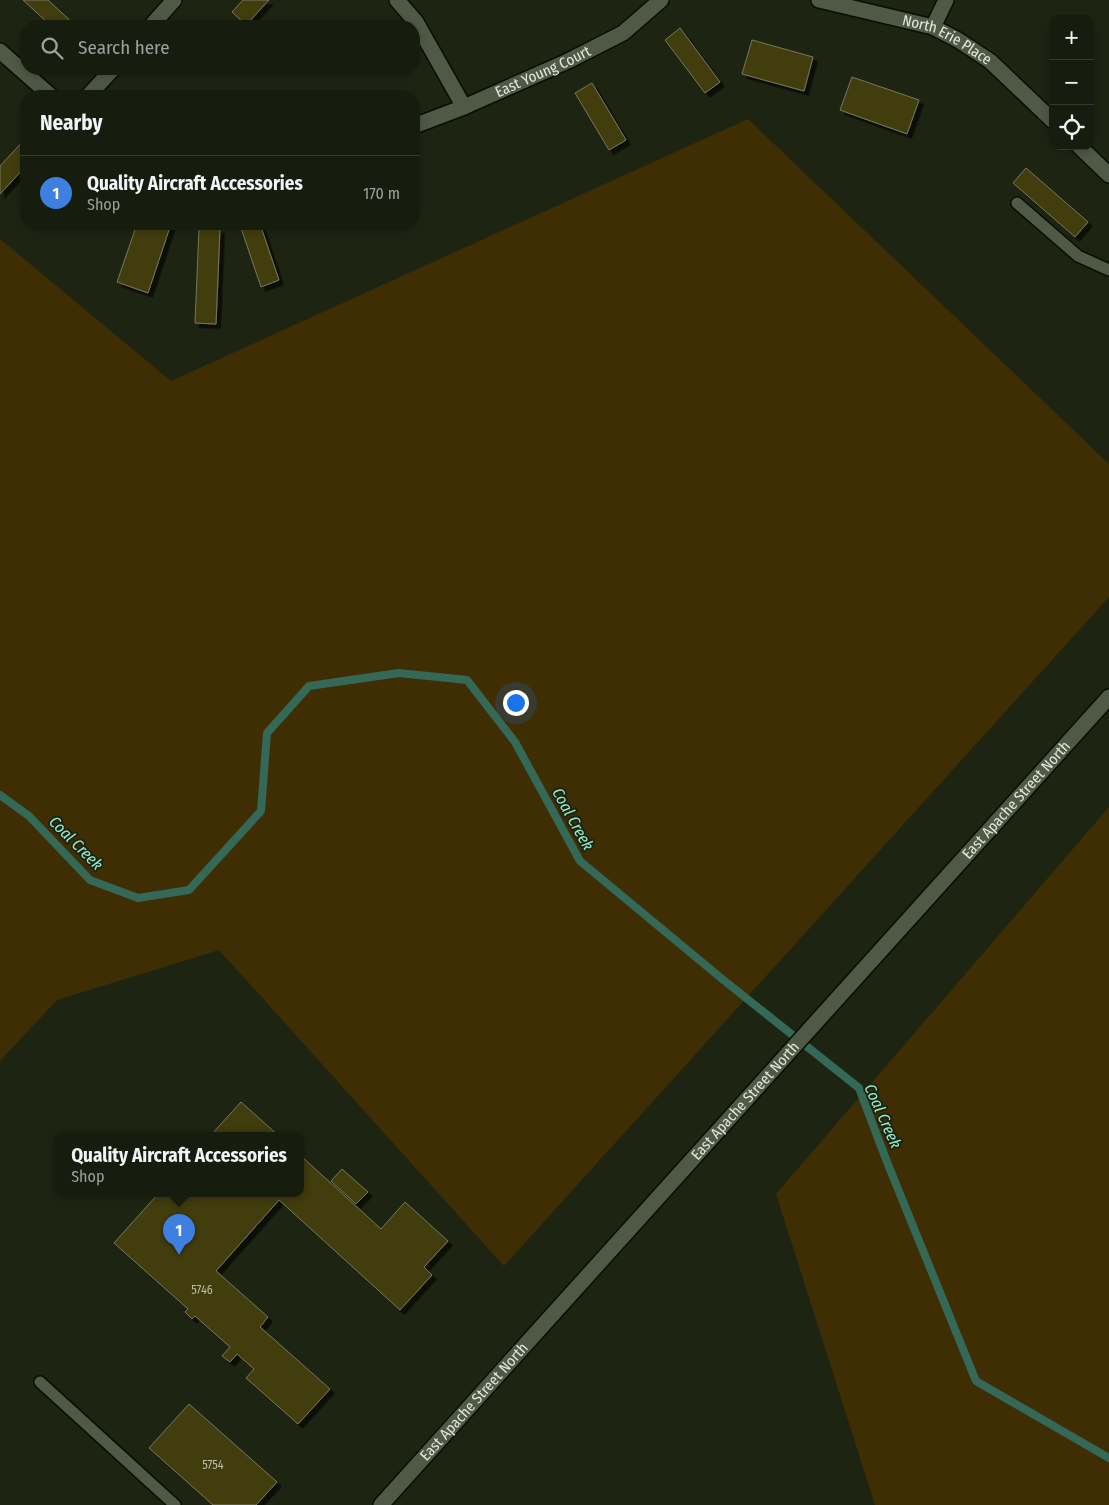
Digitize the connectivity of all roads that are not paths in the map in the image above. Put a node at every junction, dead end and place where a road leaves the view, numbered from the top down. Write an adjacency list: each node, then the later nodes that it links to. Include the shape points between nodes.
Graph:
1 (174, 0): 6 (main road)
2 (397, 0): 7 (main road)
3 (661, 0): 16 (main road, East Young Court, via 623,34)
4 (819, 0): 8 (main road, North Erie Place)
5 (946, 0): 8 (main road)
6 (156, 20)
7 (414, 20)
8 (933, 27): 17 (main road, North Erie Place, via 990,61)
9 (420, 29): 16 (main road)
10 (0, 51): 11 (main road)
11 (20, 69)
12 (27, 75): 14 (main road)
13 (107, 75): 15 (main road)
14 (44, 90)
15 (94, 90)
16 (464, 107): 18 (main road, East Young Court)
17 (1049, 118)
18 (420, 124)
19 (1085, 150): 20 (main road)
20 (1106, 165)
21 (1017, 203): 22 (lane, via 1078,256)
22 (1109, 270)
23 (1109, 697): 26 (main road, East Apache Street North)
24 (40, 1382): 25 (lane)
25 (175, 1505)
26 (381, 1505)

